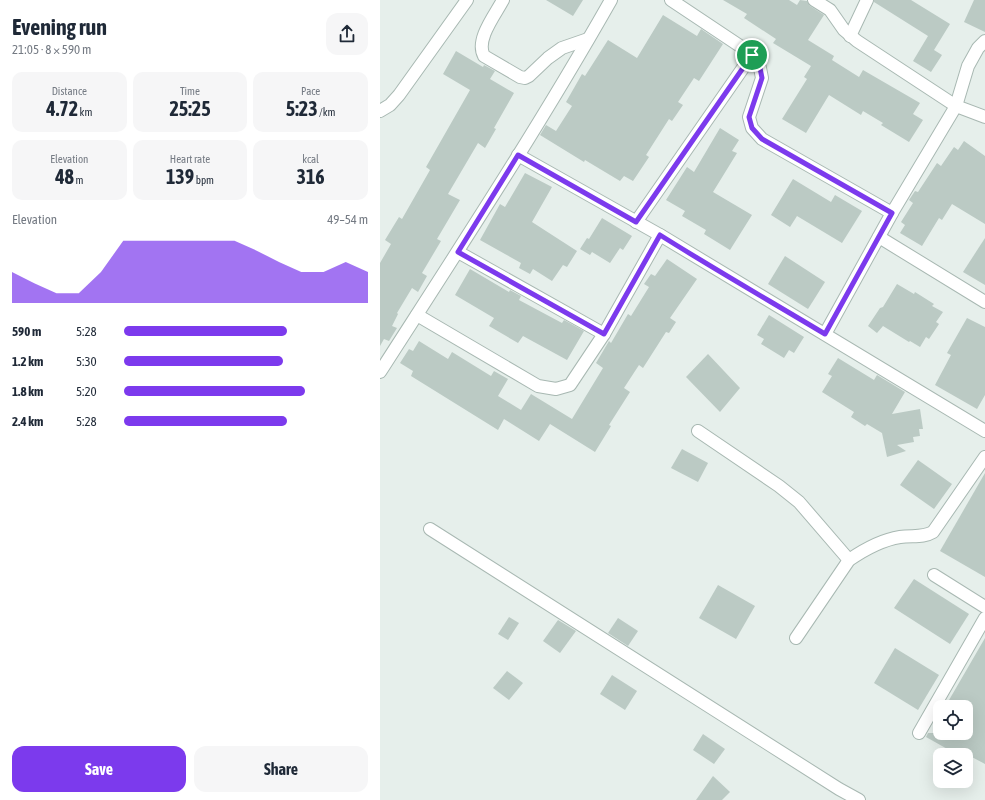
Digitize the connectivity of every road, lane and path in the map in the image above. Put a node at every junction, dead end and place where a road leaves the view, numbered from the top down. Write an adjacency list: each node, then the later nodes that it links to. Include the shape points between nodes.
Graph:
1 (467, 0): 12 (street, via 400,95)
2 (503, 0): 8 (street, via 487,28 482,41 482,52 484,56 520,77 529,76 562,48)
3 (611, 0): 8 (street)
4 (671, 0): 10 (street)
5 (814, 0): 7 (street, via 830,10)
6 (867, 0): 7 (street)
7 (850, 36): 11 (street)
8 (588, 40): 14 (street)
9 (985, 41): 11 (street, via 968,66)
10 (752, 55): 15 (street, via 760,68 762,78 749,117 752,128 762,139); 16 (street)
11 (956, 106): 13 (street); 15 (street)
12 (380, 111)
13 (985, 117)
14 (518, 155): 16 (street); 19 (street)
15 (892, 213): 18 (street)
16 (636, 222): 17 (street)
17 (660, 235): 22 (street); 23 (street)
18 (879, 237): 20 (street); 23 (street)
19 (458, 252): 21 (street); 22 (street)
20 (985, 302)
21 (417, 315): 22 (street, via 538,386 556,389 570,385); 24 (street)
22 (604, 334)
23 (825, 334): 26 (street)
24 (380, 372)
25 (698, 431): 29 (street, via 799,502)
26 (985, 431)
27 (985, 457): 29 (street, via 933,532 924,536 911,535 885,540)
28 (430, 529): 35 (street)
29 (849, 560): 33 (street)
30 (934, 575): 31 (street)
31 (985, 607)
32 (985, 618): 34 (street)
33 (796, 638)
34 (919, 733)
35 (859, 800)

